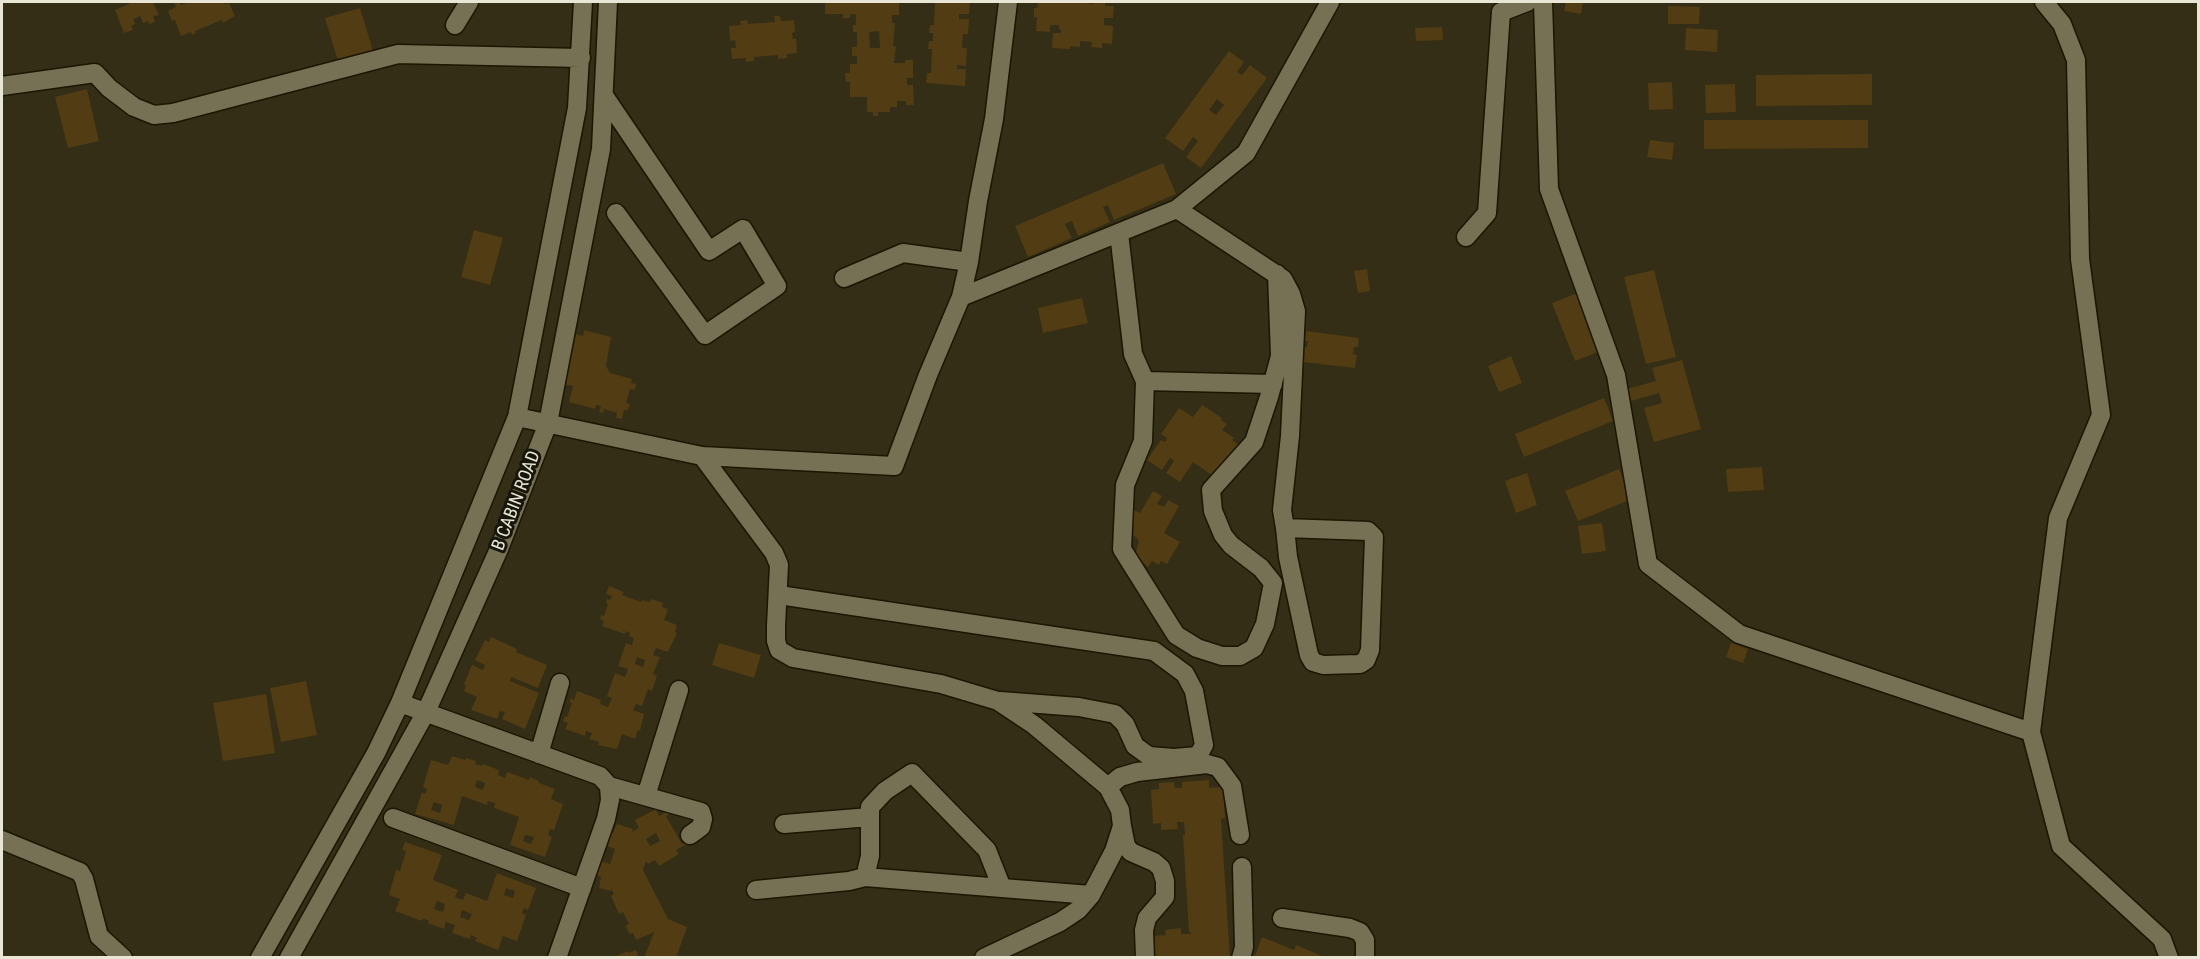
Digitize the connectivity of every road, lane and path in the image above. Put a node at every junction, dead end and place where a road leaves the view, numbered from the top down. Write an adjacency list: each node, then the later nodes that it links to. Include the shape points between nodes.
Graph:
1 (469, 2): 9 (street)
2 (583, 2): 10 (street)
3 (608, 2): 12 (street, B CABIN ROAD)
4 (1008, 2): 17 (street, via 994,119)
5 (1330, 2): 13 (street, via 1246,153)
6 (1527, 2): 16 (street, via 1501,12 1486,213)
7 (1543, 2): 33 (street, via 1549,189 1616,375 1648,564 1739,634)
8 (2044, 2): 33 (street, via 2062,24 2076,60 2080,259 2101,415 2058,518)
9 (455, 25)
10 (581, 58): 11 (street, via 398,54 154,115 134,107 95,73); 23 (street, via 577,108)
11 (2, 86)
12 (605, 97): 14 (street, via 709,251 743,229 777,286 705,334); 24 (street, B CABIN ROAD, via 601,149)
13 (1178, 209): 15 (street); 18 (street)
14 (616, 213)
15 (1119, 232): 20 (street); 21 (street, via 1133,354)
16 (1466, 237)
17 (969, 262): 19 (street, via 903,253); 20 (street)
18 (1277, 274): 22 (street, via 1280,356); 26 (street, via 1287,286 1296,311 1282,510)
19 (844, 278)
20 (961, 297): 25 (street, via 894,466)
21 (1145, 381): 22 (street); 22 (street, via 1143,441 1125,485 1122,549 1176,635 1197,648 1222,656 1240,656 1254,648 1265,624 1273,583 1223,535 1213,511 1211,490 1254,442)
22 (1273, 384)
23 (517, 417): 24 (street); 31 (street)
24 (548, 423): 25 (street); 32 (street, B CABIN ROAD, via 499,549)
25 (702, 456): 27 (street, via 774,553 779,565)
26 (1285, 528): 26 (street, via 1368,531 1374,537 1370,650 1360,664 1323,665 1313,662 1309,655)
27 (779, 595): 30 (street, via 776,641 779,650 792,658 941,684); 30 (street, via 1154,651 1185,674 1194,691 1204,745 1198,756 1149,756 1135,746 1125,724 1115,714)
28 (560, 682): 34 (street)
29 (679, 690): 37 (street)
30 (998, 701): 36 (street, via 1034,725)
31 (400, 703): 32 (street); 52 (street)
32 (426, 712): 34 (street); 54 (street, B CABIN ROAD)
33 (2031, 732): 60 (street, via 2061,846 2162,939)
34 (540, 754): 35 (street, via 600,776)
35 (609, 786): 37 (street); 47 (street, via 606,819)
36 (1108, 788): 41 (street, via 1120,810); 43 (street, via 1120,777 1137,772 1207,764 1218,767 1232,786)
37 (646, 796): 42 (street, via 701,812 701,827)
38 (870, 817): 40 (street); 46 (street, via 870,856); 48 (street, via 870,807 885,791 912,773 987,850)
39 (393, 818): 47 (street)
40 (784, 824)
41 (1122, 826): 50 (street); 57 (street, via 1126,846 1161,868 1165,881 1165,897 1147,918)
42 (690, 835)
43 (1240, 836)
44 (2, 840): 53 (street, via 80,872 99,936)
45 (1242, 867): 58 (street)
46 (865, 877): 48 (street); 49 (street)
47 (582, 888): 55 (street)
48 (1002, 888): 50 (street)
49 (756, 890)
50 (1092, 895): 56 (street, via 1060,922)
51 (1282, 918): 59 (street, via 1360,932 1365,940)
52 (268, 955)
53 (123, 957)
54 (289, 957)
55 (557, 957)
56 (984, 957)
57 (1145, 957)
58 (1241, 957)
59 (1365, 957)
60 (2169, 957)

